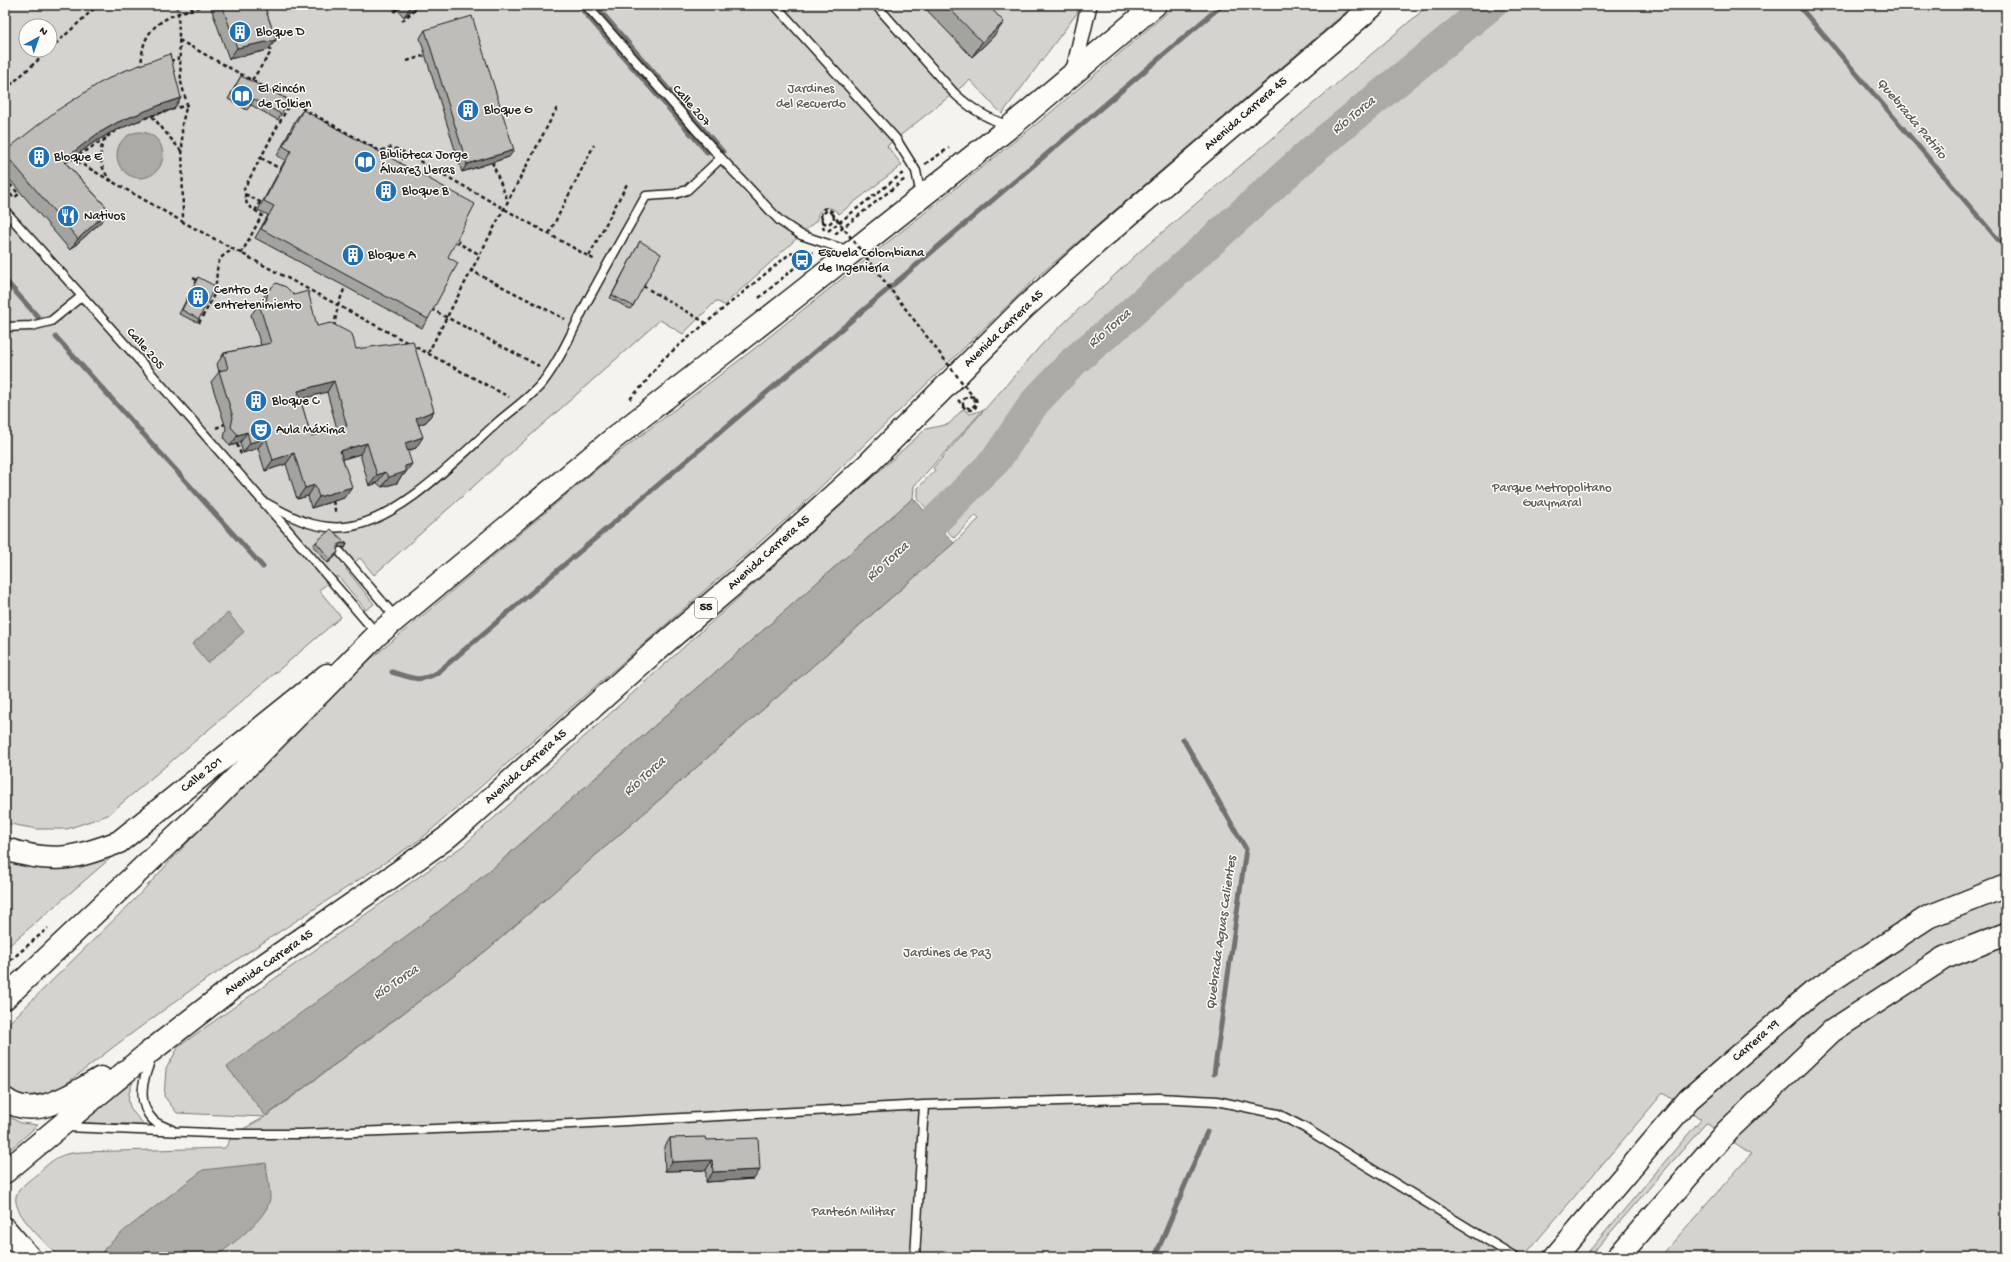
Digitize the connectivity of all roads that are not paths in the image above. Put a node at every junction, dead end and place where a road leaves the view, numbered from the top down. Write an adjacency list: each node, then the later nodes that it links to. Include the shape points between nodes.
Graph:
1 (586, 5): 9 (lane, Calle 207)
2 (775, 5): 10 (lane, via 896,139 916,171)
3 (876, 5): 8 (lane, via 966,105 995,121)
4 (1089, 5): 7 (street)
5 (1155, 5): 7 (main road)
6 (1374, 5): 27 (main road, Avenida Carrera 45 / 55, via 1024,307 866,466 445,839 245,978)
7 (1073, 74): 8 (main road)
8 (1011, 126): 10 (main road)
9 (721, 158): 12 (lane, Calle 207, via 790,229 815,240); 16 (lane, via 682,193 646,196 565,346 537,389 426,487 400,504 370,520 347,527)
10 (921, 197): 12 (main road)
11 (5, 212): 13 (lane, Calle 205)
12 (854, 250): 19 (main road, via 613,438)
13 (82, 296): 14 (lane, via 51,321); 15 (lane, Calle 205)
14 (5, 328)
15 (266, 503): 16 (lane, via 298,520); 20 (lane, Calle 205)
16 (318, 526): 17 (lane)
17 (326, 535)
18 (340, 552): 19 (lane)
19 (397, 618): 20 (main road)
20 (377, 635): 21 (main road, Calle 201, via 119,842 86,854 53,859); 24 (main road, via 213,802)
21 (5, 849)
22 (2006, 886): 37 (main road, Carrera 19, via 1928,917 1812,993 1689,1099)
23 (2006, 934): 38 (main road, via 1944,958 1832,1031 1727,1131)
24 (37, 968): 25 (main road); 26 (main road)
25 (5, 998)
26 (5, 1014)
27 (153, 1049): 28 (main road, via 64,1098 44,1106 30,1108 13,1105); 30 (main road, Avenida Carrera 45 / 55); 31 (lane, via 142,1092 146,1110 154,1121)
28 (5, 1099)
29 (924, 1105): 31 (lane, via 572,1124 301,1134); 35 (lane); 36 (lane, via 1158,1098 1217,1101 1278,1114)
30 (57, 1127): 31 (lane); 32 (main road, Avenida Carrera 45 / 55)
31 (175, 1132)
32 (5, 1172)
33 (5, 1229): 34 (main road)
34 (29, 1257)
35 (915, 1257)
36 (1515, 1257)
37 (1555, 1257)
38 (1618, 1257)

